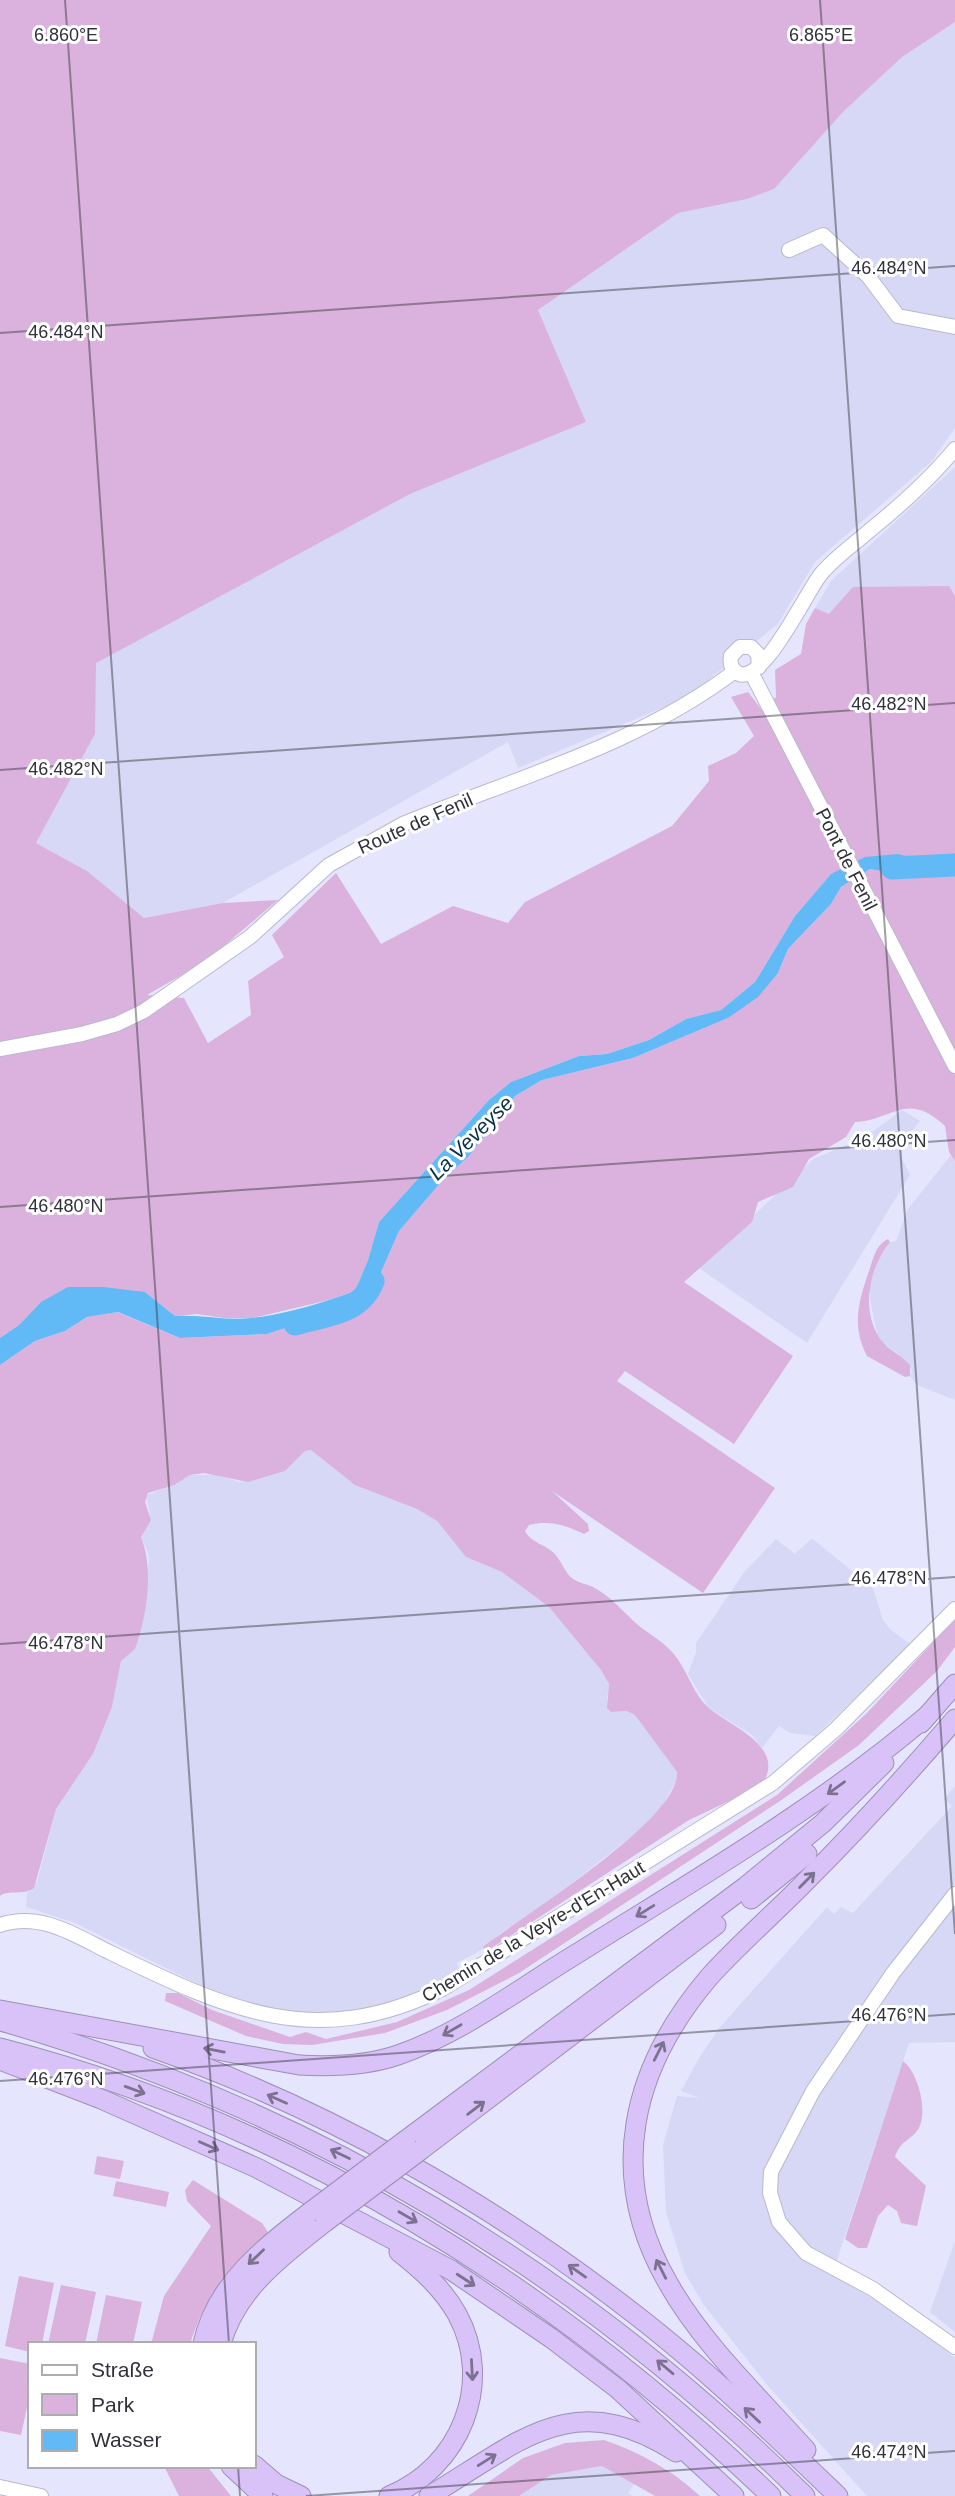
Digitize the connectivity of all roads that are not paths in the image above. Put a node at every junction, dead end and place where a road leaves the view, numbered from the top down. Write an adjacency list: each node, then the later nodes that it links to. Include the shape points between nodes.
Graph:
1 (789, 250): 2 (street, via 823,235 868,276 898,316)
2 (955, 327)
3 (955, 449): 4 (street, via 820,575)
4 (785, 628): 5 (street, via 771,640); 6 (street, via 774,651)
5 (751, 647): 6 (street, via 759,657); 7 (street, via 732,653 730,663)
6 (755, 670): 7 (street, via 743,675); 9 (street, Pont de Fenil, via 764,698)
7 (735, 671): 8 (street, Route de Fenil, via 696,701 654,723 364,843 329,865 250,937 144,1011 82,1034)
8 (0, 1049)
9 (955, 1066)
10 (955, 1608): 18 (street, Chemin de la Veyre-d'En-Haut, via 836,1729 773,1783 444,1988 403,2006 337,2021 260,2015 205,1996 50,1925 20,1920)
11 (955, 1684): 12 (highway)
12 (928, 1715): 19 (highway, one-way to 19, via 839,1786 749,1847 455,2028 396,2055 344,2066 299,2065); 23 (highway, via 861,1788 773,1865)
13 (955, 1719): 14 (highway)
14 (935, 1742): 23 (highway, one-way to 14, via 775,1880); 41 (highway, one-way to 14, via 698,2326 668,2283 646,2237 637,2204 633,2134 651,2067 687,2006)
15 (955, 1894): 17 (street)
16 (955, 1909): 17 (street)
17 (939, 1917): 28 (street, via 893,1973 813,2091 771,2172 770,2193 779,2222 806,2253 873,2289)
18 (0, 1925)
19 (0, 2010): 40 (highway, one-way to 19, via 732,2396 636,2315 562,2260 432,2178 302,2110 175,2056)
20 (0, 2021): 39 (highway, one-way to 20, via 713,2409 621,2333 454,2217 351,2159 215,2096)
21 (0, 2048): 38 (highway, one-way to 38, via 94,2076 208,2119 310,2165 412,2220 584,2334 658,2393)
22 (0, 2060): 25 (highway, one-way to 25, via 219,2151)
23 (414, 2145): 24 (highway, bridge)
24 (317, 2218): 26 (highway, one-way to 26, via 268,2245 236,2278 214,2312); 27 (highway, via 256,2281 234,2312)
25 (363, 2223): 32 (highway, one-way to 32, via 451,2270 551,2338 645,2411); 36 (highway, one-way to 36, via 418,2266 444,2294 462,2323 473,2365 469,2407 452,2446 422,2478)
26 (204, 2342)
27 (222, 2342)
28 (955, 2347)
29 (256, 2467): 35 (highway, via 276,2484)
30 (233, 2468): 34 (highway)
31 (0, 2487): 33 (street)
32 (731, 2493): 37 (highway, one-way to 32, via 530,2435 559,2424 586,2421 646,2434)
33 (41, 2496)
34 (263, 2496)
35 (301, 2496)
36 (389, 2496)
37 (429, 2496)
38 (771, 2496)
39 (805, 2496)
40 (838, 2496)
41 (846, 2496)

